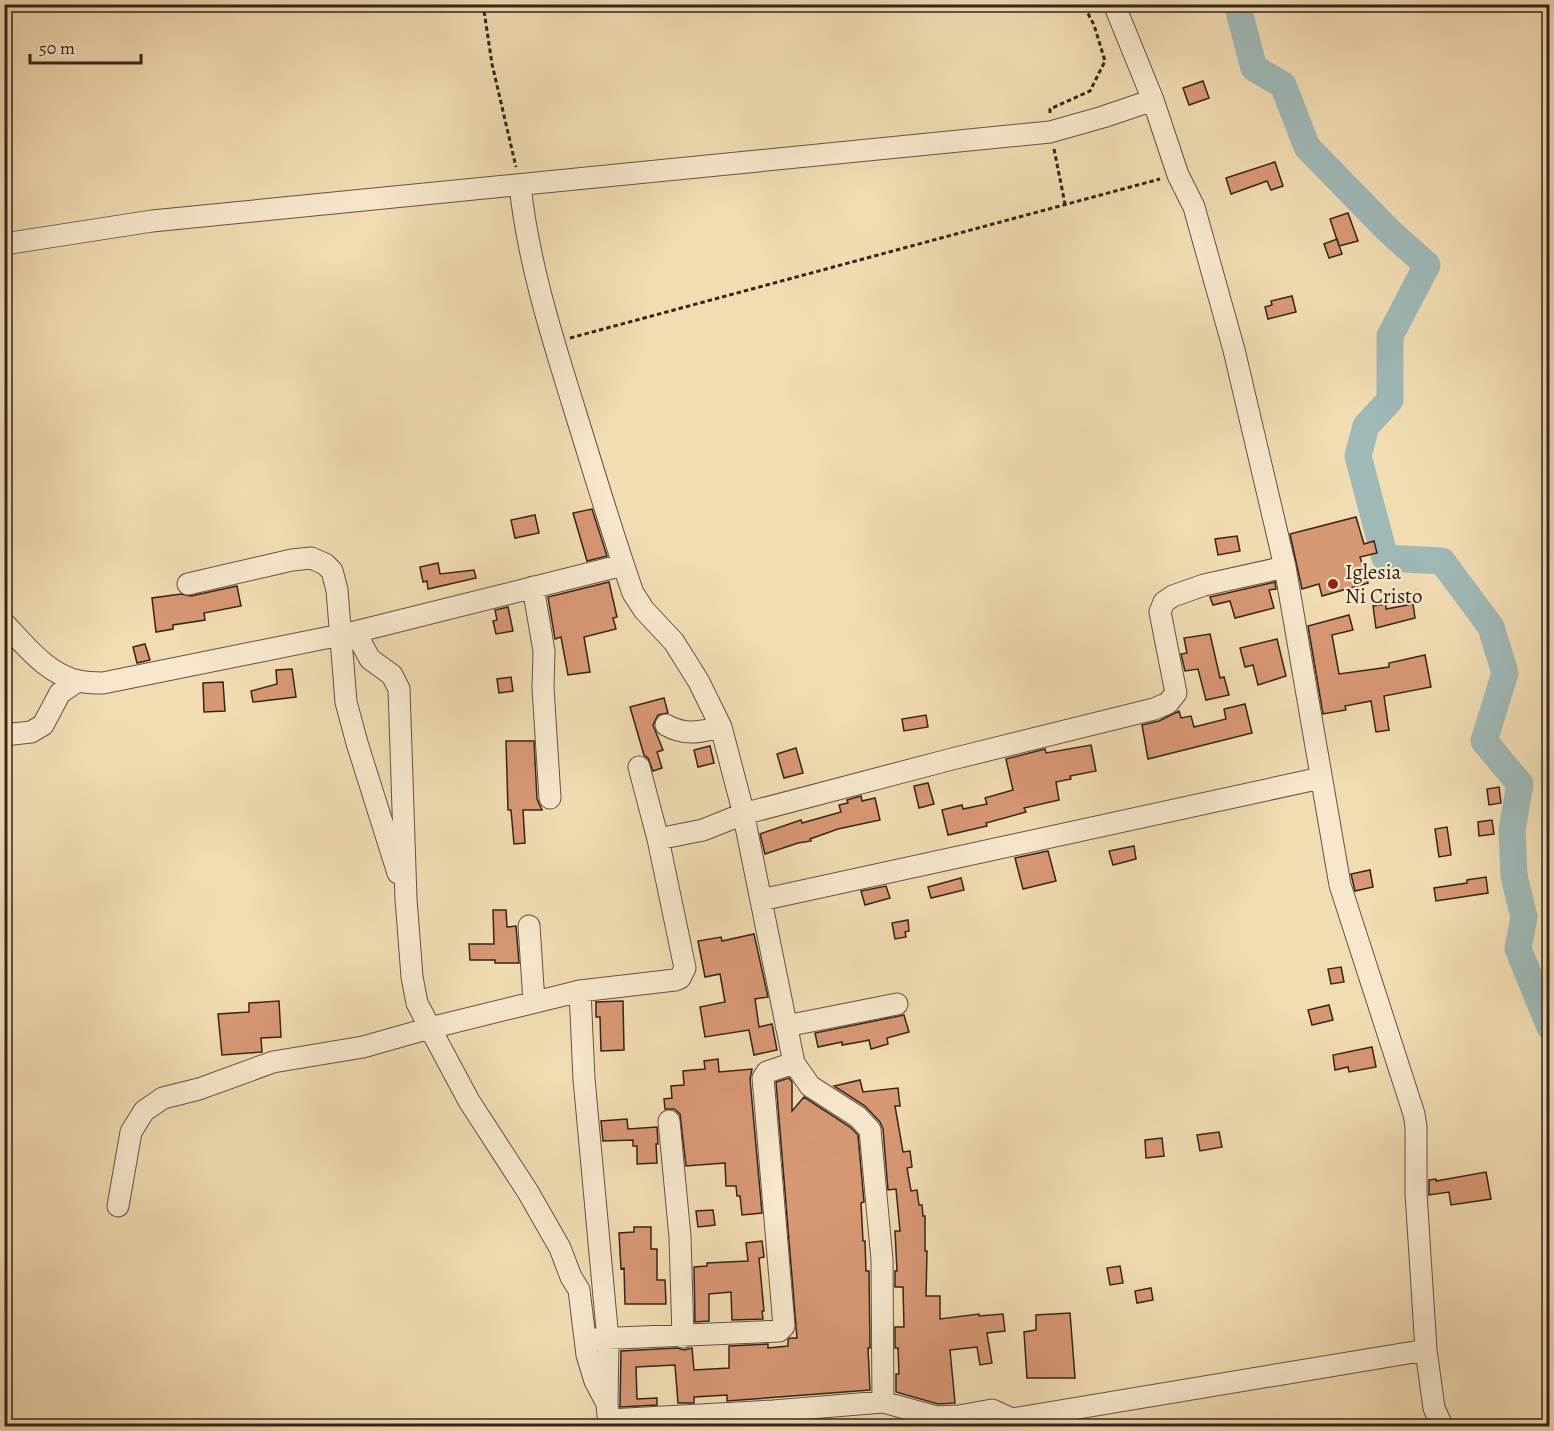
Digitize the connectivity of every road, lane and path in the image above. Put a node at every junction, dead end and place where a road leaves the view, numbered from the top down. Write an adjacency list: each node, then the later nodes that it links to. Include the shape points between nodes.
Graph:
1 (483, 4): 7 (path, via 492,64)
2 (1083, 4): 5 (path, via 1105,61 1090,91 1050,109)
3 (1114, 4): 4 (street)
4 (1153, 99): 5 (street); 6 (street)
5 (1050, 132): 7 (street); 8 (path)
6 (1178, 175): 8 (path); 12 (street, via 1194,207 1234,350)
7 (520, 185): 9 (street, via 152,221); 10 (street, via 535,275)
8 (1065, 205): 10 (path)
9 (4, 244)
10 (554, 342): 11 (street)
11 (623, 565): 14 (street); 19 (street, via 633,593 674,642)
12 (1285, 567): 22 (street); 24 (street, via 1204,585 1164,602 1160,612 1176,693 1168,703 1134,715)
13 (188, 584): 16 (street, via 311,558 332,571)
14 (533, 587): 16 (street); 23 (street, via 544,651)
15 (4, 623): 17 (street, via 57,673)
16 (348, 634): 17 (street, via 103,683); 26 (street, via 346,702); 26 (street, via 370,659 392,675 399,689)
17 (78, 681): 20 (street, via 60,693 43,725 31,732)
18 (666, 725): 19 (street, via 689,733)
19 (721, 727): 24 (street)
20 (4, 735)
21 (639, 767): 25 (street)
22 (1321, 778): 27 (street); 40 (street, via 1340,885 1416,1127)
23 (550, 798)
24 (743, 814): 25 (street, via 703,830); 27 (street)
25 (658, 839): 29 (street, via 683,973 675,980)
26 (406, 899): 33 (street, via 417,1004)
27 (761, 900): 32 (street)
28 (529, 926): 30 (street)
29 (580, 991): 30 (street); 39 (street, via 584,1079)
30 (534, 1002): 33 (street)
31 (897, 1004): 32 (street)
32 (786, 1026): 34 (street)
33 (430, 1028): 36 (street, via 363,1047 273,1062 163,1098 144,1111 131,1132); 38 (street, via 469,1101 560,1248 579,1290)
34 (794, 1063): 37 (street, via 767,1071 763,1078 784,1326 779,1331); 41 (street, via 810,1086 858,1116 870,1130 882,1260)
35 (669, 1122): 37 (street)
36 (118, 1206)
37 (683, 1337): 39 (street)
38 (586, 1339): 39 (street); 42 (street, via 587,1355)
39 (608, 1340): 42 (street)
40 (1426, 1350): 43 (street); 44 (street, via 1434,1408)
41 (883, 1402): 42 (street, via 781,1411); 43 (street, via 937,1417 992,1410)
42 (608, 1417)
43 (1012, 1423)
44 (1442, 1426)

